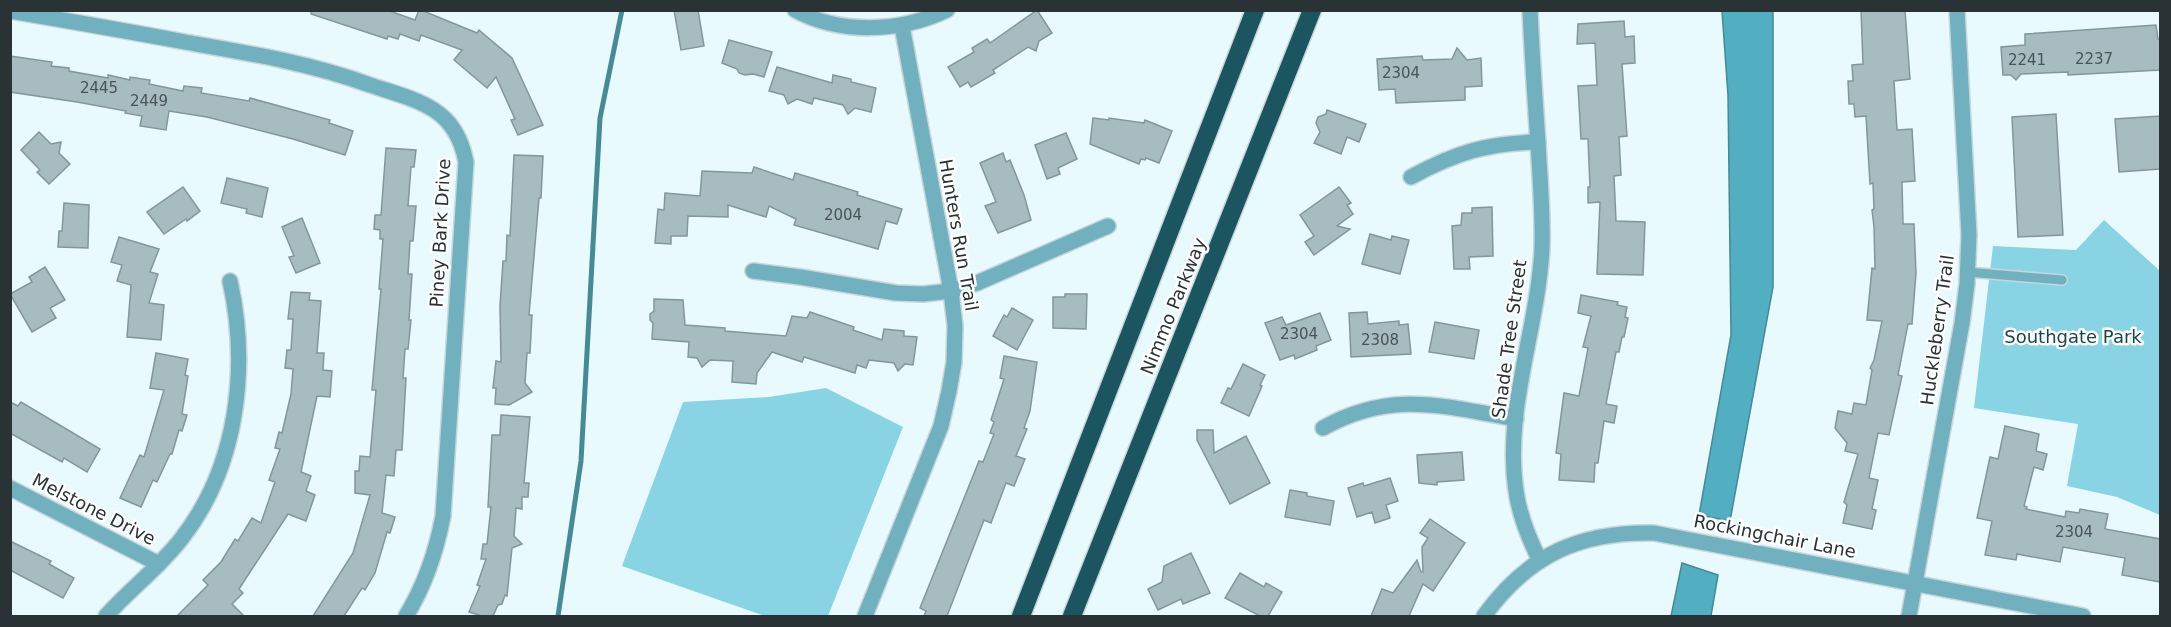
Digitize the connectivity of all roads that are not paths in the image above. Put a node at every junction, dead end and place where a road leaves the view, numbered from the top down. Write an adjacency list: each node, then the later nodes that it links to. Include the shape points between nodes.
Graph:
1 (795, 10): 8 (street, via 817,20 852,26)
2 (947, 10): 8 (street)
3 (1255, 10): 26 (highway, Nimmo Parkway)
4 (1312, 10): 27 (highway, Nimmo Parkway)
5 (1530, 10): 9 (street, Shade Tree Street)
6 (1957, 10): 13 (street, Huckleberry Trail, via 1969,235)
7 (10, 11): 24 (street, Piney Bark Drive, via 283,59 340,74 433,109 455,130 466,162 443,516 429,572)
8 (902, 26): 16 (street, Hunters Run Trail)
9 (1538, 142): 10 (street, via 1479,148); 17 (street, Shade Tree Street, via 1542,249)
10 (1411, 177)
11 (1108, 226): 16 (street)
12 (753, 271): 16 (street, via 896,293)
13 (1967, 272): 14 (lane); 22 (street, Huckleberry Trail, via 1962,323)
14 (2062, 280)
15 (230, 281): 21 (street, via 240,338 240,367 229,439 198,515)
16 (951, 291): 25 (street, Hunters Run Trail, via 954,362 940,426)
17 (1516, 419): 18 (street, via 1436,404 1404,403 1366,408); 20 (street, Shade Tree Street, via 1513,460 1517,497 1527,534)
18 (1323, 428)
19 (10, 488): 21 (street, Melstone Drive)
20 (1540, 561): 22 (street, Rockingchair Lane, via 1567,545 1594,537 1654,533); 28 (street, Rockingchair Lane)
21 (159, 564): 23 (street)
22 (1915, 583): 29 (street, Huckleberry Trail); 30 (street, Rockingchair Lane)
23 (106, 616)
24 (406, 616)
25 (865, 616)
26 (1021, 616)
27 (1072, 616)
28 (1484, 616)
29 (1909, 616)
30 (2083, 616)

